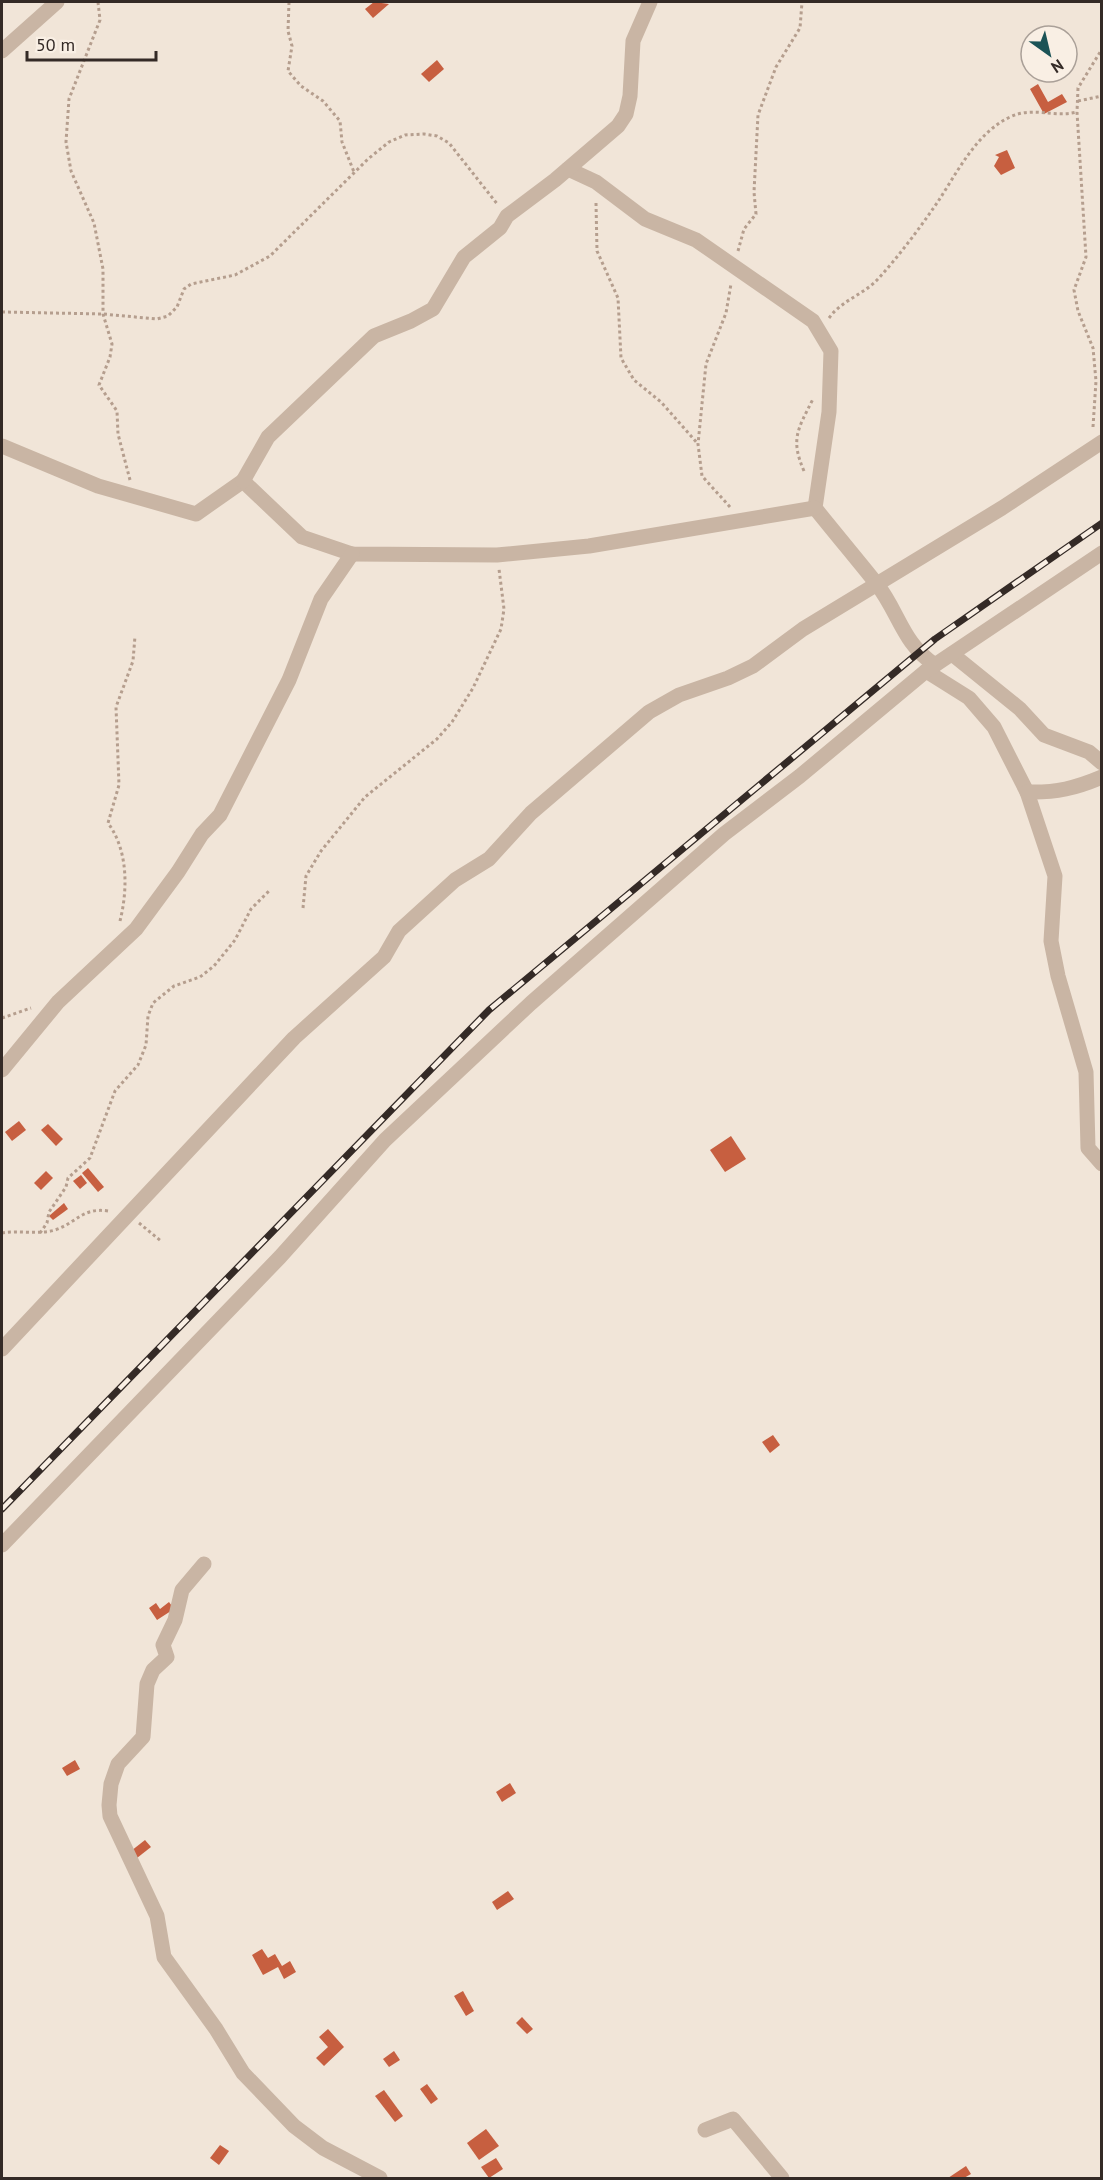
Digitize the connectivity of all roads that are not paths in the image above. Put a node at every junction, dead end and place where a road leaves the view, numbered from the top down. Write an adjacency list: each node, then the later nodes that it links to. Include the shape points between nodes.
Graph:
1 (57, 2): 3 (street)
2 (650, 2): 4 (street, via 633,41 626,114 618,126)
3 (2, 51)
4 (568, 169): 7 (street, via 507,216 500,228 464,257 433,309 374,336 268,437); 8 (street, via 596,182 645,219 696,240 813,321 831,351 830,392)
5 (1101, 442): 11 (street)
6 (2, 446): 7 (street, via 98,486 196,514)
7 (243, 481): 10 (street, via 302,537)
8 (815, 508): 10 (street, via 589,546 497,555); 11 (street)
9 (1101, 553): 12 (street)
10 (352, 554): 17 (street, via 321,599 289,680 220,815 202,834 136,929 58,1002)
11 (878, 585): 13 (street, via 897,623); 19 (street, via 803,629 753,666 679,695 649,712 531,813 489,859 455,880 399,931 384,957 294,1038)
12 (952, 654): 13 (street); 14 (street, via 1020,710 1040,732 1089,752)
13 (930, 668): 16 (street, via 969,698 994,727); 20 (street, via 724,834 531,1003 394,1132 280,1257)
14 (1101, 763)
15 (1101, 777): 16 (street, via 1075,789)
16 (1027, 792): 18 (street, via 1055,876 1051,941 1086,1072 1088,1148)
17 (2, 1070)
18 (1101, 1164)
19 (2, 1348)
20 (2, 1545)
21 (204, 1564): 23 (street, via 182,1590 175,1620 163,1645 166,1658 153,1670 147,1684 143,1737 118,1764 111,1784 110,1816 158,1916 164,1957 243,2073 294,2126 323,2148)
22 (705, 2130): 24 (street, via 733,2119)
23 (380, 2178)
24 (782, 2178)

